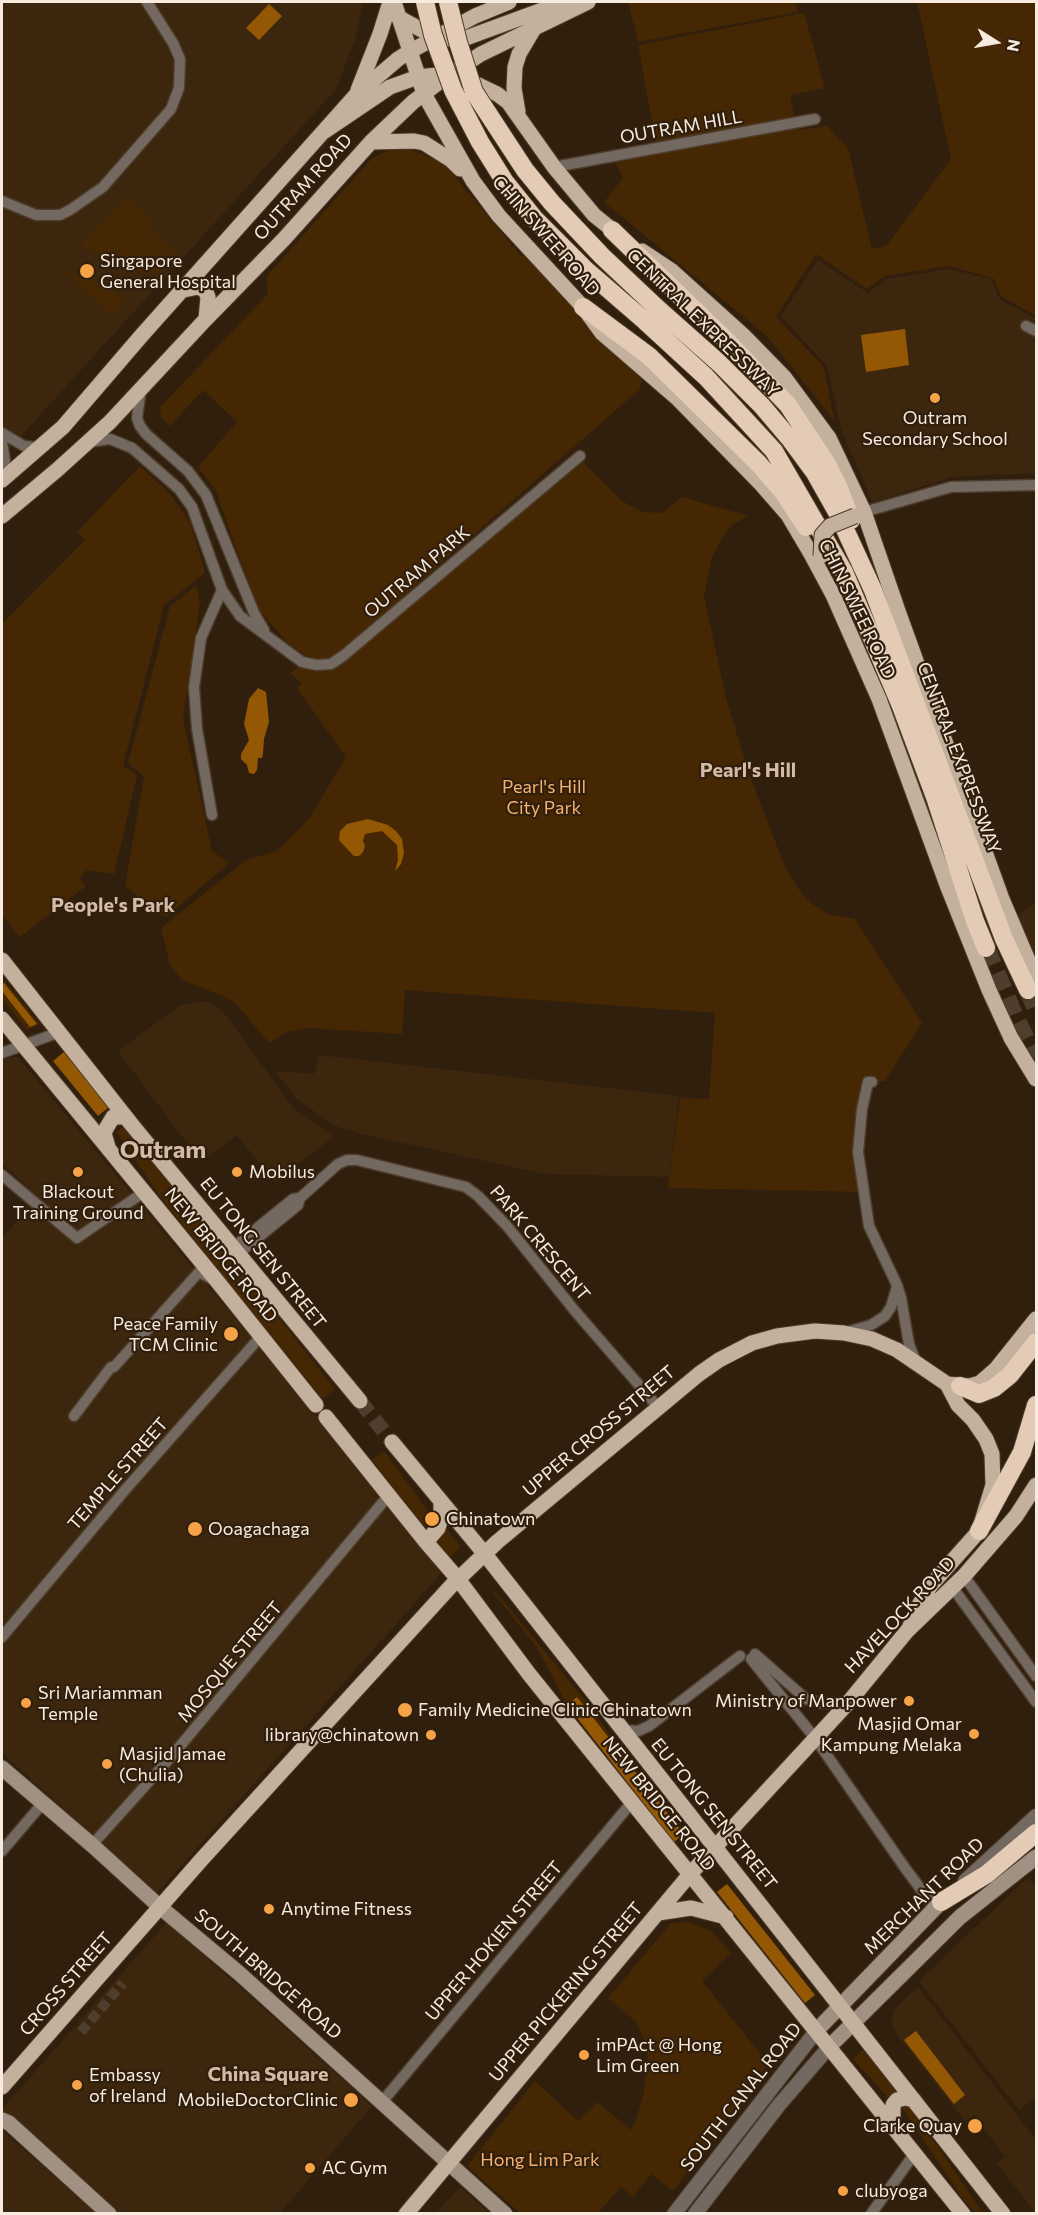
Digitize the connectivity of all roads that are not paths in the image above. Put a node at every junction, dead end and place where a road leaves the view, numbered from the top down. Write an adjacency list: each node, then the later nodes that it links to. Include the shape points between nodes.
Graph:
1 (147, 2): 23 (street, via 180,59 179,88 171,109 103,187 70,210 60,215 36,215)
2 (390, 2): 16 (main road)
3 (394, 2): 9 (main road)
4 (425, 2): 27 (highway, CENTRAL EXPRESSWAY, bridge, via 453,90 506,182 534,218 579,262)
5 (448, 2): 27 (highway, CENTRAL EXPRESSWAY, bridge, via 474,92 525,170)
6 (509, 2): 11 (main road, OUTRAM ROAD)
7 (564, 2): 11 (main road, via 466,38)
8 (588, 2): 10 (main road, OUTRAM ROAD)
9 (398, 17): 11 (main road); 12 (main road)
10 (535, 27): 13 (main road, OUTRAM ROAD); 17 (main road, via 515,67)
11 (437, 36): 12 (main road, OUTRAM ROAD)
12 (409, 52): 14 (main road); 16 (main road, OUTRAM ROAD)
13 (447, 76): 14 (main road); 15 (main road, OUTRAM ROAD); 17 (main road, CHIN SWEE ROAD, via 497,93)
14 (418, 77): 15 (main road); 19 (main road, via 390,87)
15 (424, 94): 20 (main road, OUTRAM ROAD); 22 (main road)
16 (356, 95): 19 (main road, OUTRAM ROAD)
17 (518, 115): 21 (main road, CHIN SWEE ROAD)
18 (815, 119): 21 (street, OUTRAM HILL)
19 (325, 131): 25 (main road, OUTRAM ROAD)
20 (371, 142): 22 (main road, via 424,143 451,160); 28 (main road, OUTRAM ROAD)
21 (554, 167): 24 (main road, CHIN SWEE ROAD, via 594,215)
22 (473, 181): 26 (main road, CHIN SWEE ROAD, via 499,216)
23 (2, 201)
24 (612, 230): 38 (main road, CHIN SWEE ROAD, via 672,272 784,377 829,438); 40 (highway, via 788,405 838,486)
25 (184, 290): 28 (main road, via 198,287 205,291); 33 (main road, OUTRAM ROAD)
26 (583, 307): 41 (main road, CHIN SWEE ROAD, via 602,333 677,398 788,515); 42 (highway, via 649,356 758,463 784,493 850,598)
27 (651, 315): 40 (highway, CENTRAL EXPRESSWAY, via 719,363 790,439 837,512); 42 (highway, CENTRAL EXPRESSWAY, via 774,451)
28 (206, 319): 29 (main road, OUTRAM ROAD)
29 (141, 389): 32 (main road, OUTRAM ROAD); 43 (street, OUTRAM PARK, via 137,418 140,426 188,471 207,495)
30 (2, 433): 33 (street, via 24,446)
31 (2, 442): 35 (street)
32 (87, 442): 37 (main road, OUTRAM ROAD); 39 (street, OUTRAM PARK, via 119,441 179,489 192,507)
33 (41, 448): 35 (main road, OUTRAM ROAD)
34 (580, 456): 43 (street, OUTRAM PARK, via 331,664 302,662)
35 (2, 480)
36 (1036, 485): 38 (street, via 951,487)
37 (2, 516)
38 (861, 516): 41 (main road, bridge, via 830,526 822,535 821,556); 47 (main road, CHIN SWEE ROAD)
39 (222, 590): 43 (street, OUTRAM PARK, via 240,616); 44 (street, via 201,638 194,687)
40 (873, 590): 47 (highway, CENTRAL EXPRESSWAY, via 1004,939)
41 (833, 595): 52 (main road, CHIN SWEE ROAD, via 884,711 989,990)
42 (859, 604): 45 (highway, CENTRAL EXPRESSWAY, via 935,797)
43 (267, 636)
44 (212, 815)
45 (986, 948)
46 (2, 960): 49 (main road, EU TONG SEN STREET)
47 (1032, 985)
48 (2, 1019): 50 (main road, NEW BRIDGE ROAD)
49 (60, 1032): 50 (street); 54 (main road, EU TONG SEN STREET)
50 (24, 1046): 51 (street); 55 (main road, NEW BRIDGE ROAD)
51 (2, 1053)
52 (1036, 1079)
53 (872, 1082): 61 (street, via 868,1082 862,1109 858,1152 868,1226)
54 (125, 1117): 55 (main road, via 113,1117 106,1127); 58 (main road, EU TONG SEN STREET)
55 (108, 1148): 57 (main road, NEW BRIDGE ROAD)
56 (2, 1175): 57 (street, via 77,1238)
57 (144, 1192): 59 (main road, NEW BRIDGE ROAD)
58 (236, 1250): 69 (main road, EU TONG SEN STREET); 71 (street, PARK CRESCENT, via 293,1198 300,1198 347,1160 465,1187 507,1226)
59 (201, 1262): 60 (main road, NEW BRIDGE ROAD); 62 (street)
60 (218, 1281): 62 (street, via 199,1272); 65 (main road, NEW BRIDGE ROAD)
61 (897, 1285): 64 (street, via 885,1316); 67 (street)
62 (155, 1318): 72 (street)
63 (1036, 1319): 68 (main road, via 980,1383)
64 (844, 1333): 67 (main road, UPPER CROSS STREET, via 872,1339); 71 (main road, UPPER CROSS STREET, via 815,1331 752,1343 719,1360)
65 (261, 1336): 75 (main road, NEW BRIDGE ROAD); 86 (street, TEMPLE STREET, via 127,1487)
66 (1036, 1342): 68 (highway, via 1010,1375 994,1388 979,1394)
67 (916, 1363): 68 (main road, UPPER CROSS STREET)
68 (954, 1385): 77 (main road, via 958,1405 986,1439 992,1454 993,1485)
69 (360, 1401)
70 (1036, 1405): 77 (highway, via 1022,1452)
71 (658, 1407): 79 (main road, UPPER CROSS STREET)
72 (74, 1416)
73 (392, 1442): 76 (main road, EU TONG SEN STREET)
74 (1036, 1485): 80 (main road, HAVELOCK ROAD, via 1016,1516)
75 (389, 1497): 78 (main road, NEW BRIDGE ROAD); 101 (street, MOSQUE STREET)
76 (441, 1502): 78 (main road, via 438,1528); 79 (main road, EU TONG SEN STREET)
77 (979, 1531): 85 (main road, via 931,1585)
78 (426, 1542): 81 (main road, NEW BRIDGE ROAD)
79 (484, 1553): 81 (main road, UPPER CROSS STREET); 94 (main road, EU TONG SEN STREET)
80 (964, 1576): 82 (main road, HAVELOCK ROAD); 83 (street)
81 (458, 1579): 97 (main road, NEW BRIDGE ROAD); 107 (main road, UPPER CROSS STREET)
82 (953, 1588): 84 (street); 85 (main road, HAVELOCK ROAD)
83 (994, 1617): 84 (street); 87 (street)
84 (982, 1627): 88 (street)
85 (907, 1632): 92 (main road, HAVELOCK ROAD)
86 (2, 1637)
87 (1011, 1641): 88 (street); 90 (street)
88 (999, 1650): 91 (street)
89 (749, 1656): 92 (street, via 806,1699); 94 (street, via 649,1726 638,1731); 95 (street)
90 (1035, 1674): 91 (street)
91 (1022, 1682): 93 (street)
92 (848, 1702): 95 (main road, HAVELOCK ROAD)
93 (1036, 1702)
94 (622, 1730): 102 (main road, EU TONG SEN STREET)
95 (815, 1738): 102 (main road, HAVELOCK ROAD); 106 (street, via 905,1868)
96 (2, 1768): 98 (main road, SOUTH BRIDGE ROAD)
97 (632, 1802): 105 (main road, NEW BRIDGE ROAD); 116 (street, UPPER HOKIEN STREET)
98 (42, 1804): 101 (main road, SOUTH BRIDGE ROAD); 103 (street)
99 (1036, 1816): 106 (street, MERCHANT ROAD)
100 (1036, 1833): 106 (highway, via 987,1874)
101 (92, 1845): 107 (main road, SOUTH BRIDGE ROAD)
102 (715, 1848): 105 (main road, UPPER PICKERING STREET); 110 (main road, EU TONG SEN STREET)
103 (2, 1851)
104 (1036, 1857): 111 (main road, via 960,1917)
105 (691, 1873): 108 (main road, UPPER PICKERING STREET); 109 (main road, NEW BRIDGE ROAD)
106 (938, 1905): 110 (main road, MERCHANT ROAD)
107 (160, 1907): 114 (main road, CROSS STREET); 116 (main road, SOUTH BRIDGE ROAD)
108 (658, 1913): 109 (main road, via 691,1908); 121 (main road, UPPER PICKERING STREET)
109 (726, 1917): 112 (main road, NEW BRIDGE ROAD)
110 (841, 2007): 111 (main road, EU TONG SEN STREET); 112 (main road, SOUTH CANAL ROAD)
111 (854, 2023): 113 (main road); 115 (main road, EU TONG SEN STREET)
112 (817, 2030): 113 (main road, NEW BRIDGE ROAD); 127 (street, SOUTH CANAL ROAD)
113 (830, 2046): 119 (main road, NEW BRIDGE ROAD); 128 (street)
114 (2, 2087)
115 (914, 2100): 119 (main road, via 897,2100 893,2105); 131 (main road, EU TONG SEN STREET)
116 (382, 2102): 121 (main road, SOUTH BRIDGE ROAD)
117 (2, 2120): 122 (main road)
118 (2, 2125): 122 (main road)
119 (893, 2125): 120 (main road, NEW BRIDGE ROAD)
120 (915, 2153): 129 (street); 130 (main road, NEW BRIDGE ROAD)
121 (450, 2163): 125 (main road, UPPER PICKERING STREET); 126 (main road, SOUTH BRIDGE ROAD)
122 (61, 2174): 123 (main road); 124 (main road)
123 (101, 2214)
124 (109, 2214)
125 (406, 2214)
126 (505, 2214)
127 (674, 2214)
128 (695, 2214)
129 (871, 2214)
130 (963, 2214)
131 (1003, 2214)

